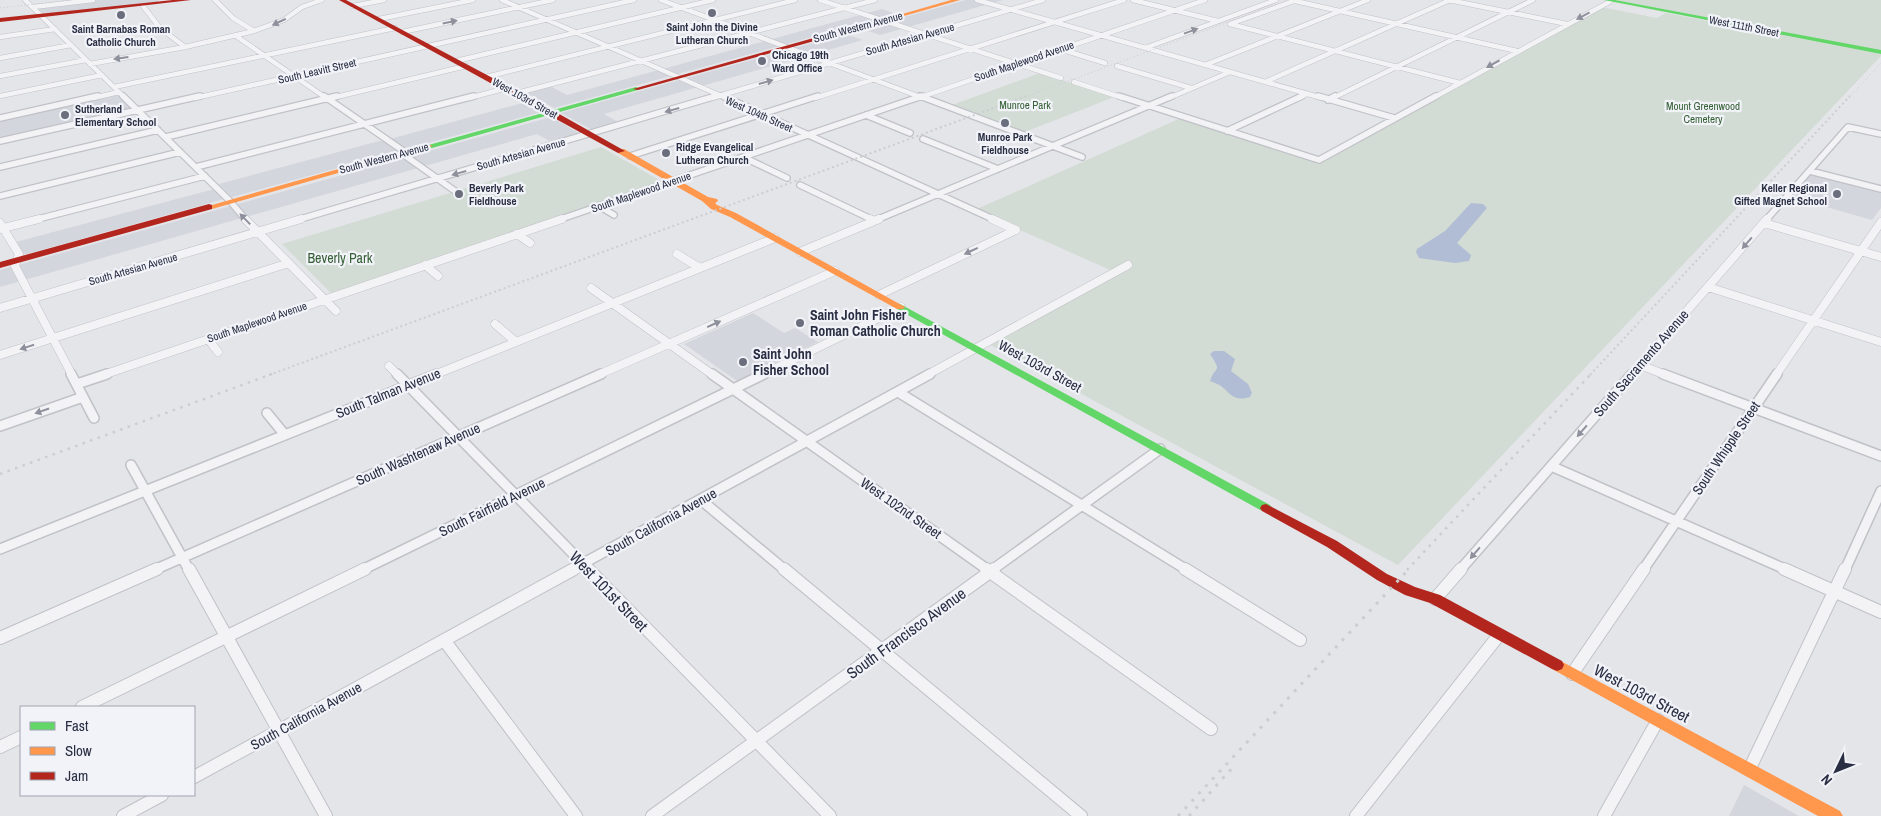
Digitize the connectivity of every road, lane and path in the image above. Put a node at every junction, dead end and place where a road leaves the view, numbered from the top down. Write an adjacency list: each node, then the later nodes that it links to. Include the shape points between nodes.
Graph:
1 (25, 0): 36 (street)
2 (93, 0): 36 (street)
3 (188, 0): 29 (main road)
4 (215, 0): 50 (street, via 233,18)
5 (322, 0): 50 (street, one-way to 50)
6 (342, 0): 30 (main road, West 103rd Street)
7 (384, 0): 30 (street)
8 (473, 0): 39 (street)
9 (502, 0): 31 (street, West 104th Street)
10 (553, 0): 31 (street)
11 (634, 0): 41 (street, South Leavitt Street)
12 (661, 0): 32 (street)
13 (713, 0): 32 (street)
14 (794, 0): 42 (street)
15 (820, 0): 33 (street)
16 (875, 0): 33 (street)
17 (957, 0): 43 (main road, South Western Avenue)
18 (977, 0): 34 (street)
19 (1042, 0): 34 (street, South Artesian Avenue)
20 (1124, 0): 45 (street)
21 (1133, 0): 35 (street)
22 (1205, 0): 35 (street, South Maplewood Avenue)
23 (1276, 0): 44 (street)
24 (1293, 0): 37 (street); 56 (street, via 1230,24)
25 (1368, 0): 37 (street)
26 (1450, 0): 38 (street); 46 (street)
27 (1532, 0): 38 (street)
28 (1609, 0): 47 (street, one-way to 47); 69 (main road, West 111th Street)
29 (143, 6): 36 (main road); 62 (street, via 160,28)
30 (353, 6): 39 (main road, West 103rd Street)
31 (519, 7): 41 (street, West 104th Street); 49 (street, one-way to 31)
32 (682, 8): 42 (street); 51 (street)
33 (845, 8): 43 (street); 52 (street)
34 (1010, 10): 45 (street); 53 (street, South Artesian Avenue)
35 (1175, 10): 44 (street); 54 (street, South Maplewood Avenue)
36 (37, 11): 40 (main road); 48 (street)
37 (1340, 11): 46 (street); 56 (street)
38 (1508, 12): 47 (street); 58 (street)
39 (378, 19): 49 (main road, West 103rd Street)
40 (0, 20)
41 (547, 20): 51 (street, West 104th Street); 60 (street, South Leavitt Street)
42 (715, 20): 52 (street); 61 (street)
43 (883, 20): 53 (street); 63 (main road, South Western Avenue)
44 (1218, 21): 64 (street, one-way to 44)
45 (1054, 22): 54 (street); 65 (street)
46 (1396, 24): 58 (street); 67 (street)
47 (1567, 24): 68 (street)
48 (55, 29): 57 (street); 59 (street)
49 (399, 30): 60 (main road, West 103rd Street); 70 (street)
50 (254, 31): 55 (street)
51 (577, 32): 61 (street, West 104th Street); 74 (street)
52 (751, 33): 63 (street); 72 (street)
53 (926, 35): 65 (street); 75 (street, South Artesian Avenue)
54 (1101, 35): 64 (street); 66 (street, South Maplewood Avenue)
55 (236, 36): 62 (street); 70 (street)
56 (1278, 36): 67 (street); 78 (street)
57 (0, 37)
58 (1456, 38): 68 (street); 80 (street)
59 (71, 45): 71 (street); 73 (street)
60 (429, 46): 74 (main road, West 103rd Street); 84 (street, South Leavitt Street)
61 (609, 46): 72 (street, West 104th Street); 85 (street)
62 (185, 47): 73 (street, one-way to 73)
63 (788, 47): 75 (street); 86 (main road, South Western Avenue)
64 (1145, 48): 78 (street)
65 (970, 49): 77 (street); 88 (street)
66 (1060, 49): 76 (street); 77 (street, South Maplewood Avenue)
67 (1335, 51): 80 (street); 90 (street)
68 (1517, 51): 91 (street, one-way to 91)
69 (1881, 52)
70 (265, 56): 84 (street); 92 (street)
71 (0, 58)
72 (643, 61): 86 (street, West 104th Street); 94 (street)
73 (88, 62): 82 (street); 83 (street)
74 (461, 63): 85 (main road, West 103rd Street); 100 (street)
75 (830, 63): 88 (street); 98 (street, South Artesian Avenue, one-way to 75)
76 (1105, 63)
77 (1017, 64): 87 (street); 99 (street, South Maplewood Avenue)
78 (1206, 65): 81 (street)
79 (1117, 66): 93 (street)
80 (1397, 66): 91 (street); 101 (street)
81 (1230, 72): 90 (street); 93 (street)
82 (102, 75): 92 (street); 97 (street)
83 (0, 76)
84 (294, 76): 100 (street); 103 (street, South Leavitt Street)
85 (486, 77): 94 (main road, West 103rd Street)
86 (678, 77): 98 (street, West 104th Street); 104 (main road, South Western Avenue)
87 (1061, 78)
88 (873, 79): 99 (street); 105 (street)
89 (1074, 82): 102 (street)
90 (1265, 82): 96 (street)
91 (1460, 82): 108 (street)
92 (114, 87): 95 (street)
93 (1191, 88): 102 (street)
94 (512, 91): 104 (main road, West 103rd Street); 109 (street)
95 (119, 92): 103 (street); 107 (street)
96 (1307, 94): 101 (street); 111 (street)
97 (0, 96)
98 (719, 96): 105 (street, West 104th Street); 113 (street, South Artesian Avenue, one-way to 113)
99 (920, 97): 106 (street, South Maplewood Avenue); 119 (street)
100 (328, 99): 109 (street); 116 (street)
101 (1328, 100): 108 (street)
102 (1149, 106): 111 (street); 119 (street)
103 (138, 111): 110 (street); 118 (street, South Leavitt Street)
104 (552, 112): 113 (main road, West 103rd Street); 121 (main road, South Western Avenue)
105 (762, 115): 115 (street, West 104th Street); 122 (street)
106 (866, 115): 112 (street); 115 (street, South Maplewood Avenue)
107 (0, 118)
108 (1394, 118): 111 (street, via 1319,160)
109 (364, 124): 121 (street); 126 (street)
110 (158, 130): 116 (street); 125 (street)
111 (1227, 131)
112 (910, 133)
113 (590, 134): 122 (main road, West 103rd Street); 131 (street, South Artesian Avenue, one-way to 131)
114 (1881, 134): 128 (street, South Sacramento Avenue, via 1848,127)
115 (807, 135): 123 (street, South Maplewood Avenue); 136 (street, West 104th Street)
116 (166, 137): 120 (street)
117 (923, 139): 127 (street)
118 (0, 141)
119 (1052, 146): 124 (street); 127 (street)
120 (180, 152): 126 (street); 137 (street)
121 (404, 153): 131 (street); 138 (main road, South Western Avenue)
122 (630, 156): 132 (main road, West 103rd Street)
123 (743, 157): 130 (street); 132 (street, South Maplewood Avenue)
124 (1082, 157)
125 (0, 167)
126 (196, 167): 129 (street)
127 (998, 169): 136 (street)
128 (1810, 171): 134 (street); 143 (street, South Sacramento Avenue)
129 (204, 176): 138 (street); 144 (street)
130 (787, 178)
131 (438, 179): 135 (street); 146 (street, South Artesian Avenue)
132 (673, 181): 139 (street, South Maplewood Avenue); 148 (main road, West 103rd Street, via 716,209)
133 (800, 185): 141 (street)
134 (1881, 189)
135 (455, 191)
136 (939, 194): 141 (street); 145 (street, West 104th Street)
137 (0, 196)
138 (230, 201): 146 (street, one-way to 138); 154 (main road, South Western Avenue)
139 (599, 206): 140 (street); 147 (street, South Maplewood Avenue)
140 (614, 215)
141 (874, 221): 151 (street)
142 (1881, 222): 150 (street, South Whipple Street)
143 (1764, 223): 150 (street); 162 (street, South Sacramento Avenue, one-way to 162)
144 (1, 227): 154 (street, via 19,254)
145 (1016, 230): 164 (street, one-way to 164)
146 (258, 232): 155 (street); 165 (street, South Artesian Avenue)
147 (516, 234): 149 (street); 157 (street, South Maplewood Avenue)
148 (775, 238): 151 (main road, West 103rd Street); 159 (street, South Talman Avenue)
149 (530, 243)
150 (1861, 251): 153 (street); 171 (street, South Whipple Street)
151 (800, 252): 160 (main road, West 103rd Street)
152 (677, 254): 159 (street)
153 (1881, 257)
154 (17, 260): 156 (main road, South Western Avenue); 165 (street, via 15,266)
155 (289, 263): 166 (street); 173 (street)
156 (0, 264)
157 (425, 265): 161 (street); 166 (street, South Maplewood Avenue)
158 (1128, 265): 178 (street, South California Avenue)
159 (700, 268): 167 (street, South Talman Avenue)
160 (835, 271): 164 (main road, West 103rd Street); 177 (street, South Washtenaw Avenue, one-way to 160)
161 (438, 276)
162 (1708, 287): 171 (street); 181 (street, South Sacramento Avenue)
163 (591, 288): 167 (street, West 102nd Street)
164 (878, 295): 168 (main road, West 103rd Street)
165 (32, 299): 169 (street, South Artesian Avenue); 173 (street)
166 (324, 299): 170 (street); 174 (street, South Maplewood Avenue)
167 (613, 303): 175 (street, South Talman Avenue); 177 (street, West 102nd Street)
168 (901, 307): 178 (main road, West 103rd Street); 185 (street, South Fairfield Avenue)
169 (0, 308)
170 (336, 311)
171 (1813, 321): 176 (street); 188 (street, South Whipple Street)
172 (495, 324): 175 (street)
173 (53, 338): 180 (street, one-way to 180); 183 (street)
174 (208, 339): 179 (street); 183 (street, South Maplewood Avenue)
175 (516, 342): 184 (street, South Talman Avenue)
176 (1881, 342)
177 (670, 344): 185 (street, West 102nd Street); 193 (street, South Washtenaw Avenue)
178 (976, 348): 186 (street, South California Avenue); 195 (main road, West 103rd Street)
179 (218, 352)
180 (0, 355)
181 (1640, 365): 188 (street); 198 (street, South Sacramento Avenue, one-way to 198)
182 (389, 366): 184 (street, West 101st Street)
183 (77, 384): 187 (street)
184 (407, 386): 192 (street, South Talman Avenue); 193 (street, West 101st Street)
185 (734, 390): 194 (street, West 102nd Street); 201 (street, South Fairfield Avenue)
186 (898, 392): 194 (street, South California Avenue); 203 (street)
187 (83, 396): 190 (street); 191 (street, one-way to 191)
188 (1754, 408): 196 (street); 204 (street, South Whipple Street)
189 (267, 414): 192 (street)
190 (94, 418)
191 (0, 426)
192 (285, 434): 199 (street, South Talman Avenue)
193 (458, 437): 201 (street, West 101st Street); 206 (street, South Washtenaw Avenue)
194 (807, 442): 202 (street, South California Avenue); 208 (street, West 102nd Street)
195 (1160, 449): 203 (street, South Francisco Avenue); 210 (main road, West 103rd Street, via 1401,586)
196 (1881, 456)
197 (131, 466): 199 (street)
198 (1552, 466): 204 (street); 210 (street, South Sacramento Avenue, one-way to 210)
199 (145, 490): 205 (street, South Talman Avenue); 206 (street)
200 (1881, 491): 209 (street)
201 (515, 496): 207 (street, West 101st Street); 213 (street, South Fairfield Avenue)
202 (701, 500): 207 (street, South California Avenue); 217 (street)
203 (1082, 505): 208 (street, South Francisco Avenue); 216 (street)
204 (1676, 521): 209 (street); 218 (street, South Whipple Street)
205 (0, 549)
206 (182, 558): 213 (street); 214 (street, South Washtenaw Avenue)
207 (583, 564): 215 (street, South California Avenue); 224 (street, West 101st Street)
208 (990, 572): 217 (street, South Francisco Avenue); 221 (street, West 102nd Street)
209 (1835, 592): 211 (street); 226 (street)
210 (1435, 600): 212 (main road, West 103rd Street)
211 (1881, 612)
212 (1499, 634): 218 (main road, West 103rd Street); 235 (street)
213 (227, 637): 219 (street, South Fairfield Avenue); 222 (street)
214 (0, 638)
215 (444, 640): 222 (street, South California Avenue); 231 (street)
216 (1300, 640)
217 (882, 650): 224 (street, South Francisco Avenue); 234 (street)
218 (1572, 674): 220 (main road, West 103rd Street)
219 (84, 706)
220 (1658, 720): 226 (main road, West 103rd Street); 236 (street)
221 (1211, 729)
222 (279, 730): 227 (street, South California Avenue); 230 (street)
223 (20, 738): 225 (street)
224 (756, 741): 232 (street, South Francisco Avenue); 233 (street, West 101st Street)
225 (0, 748)
226 (1749, 770): 237 (main road, West 103rd Street)
227 (195, 776)
228 (160, 796): 229 (street)
229 (123, 816)
230 (326, 816)
231 (576, 816)
232 (652, 816)
233 (830, 816)
234 (1081, 816)
235 (1356, 816)
236 (1604, 816)
237 (1834, 816)

